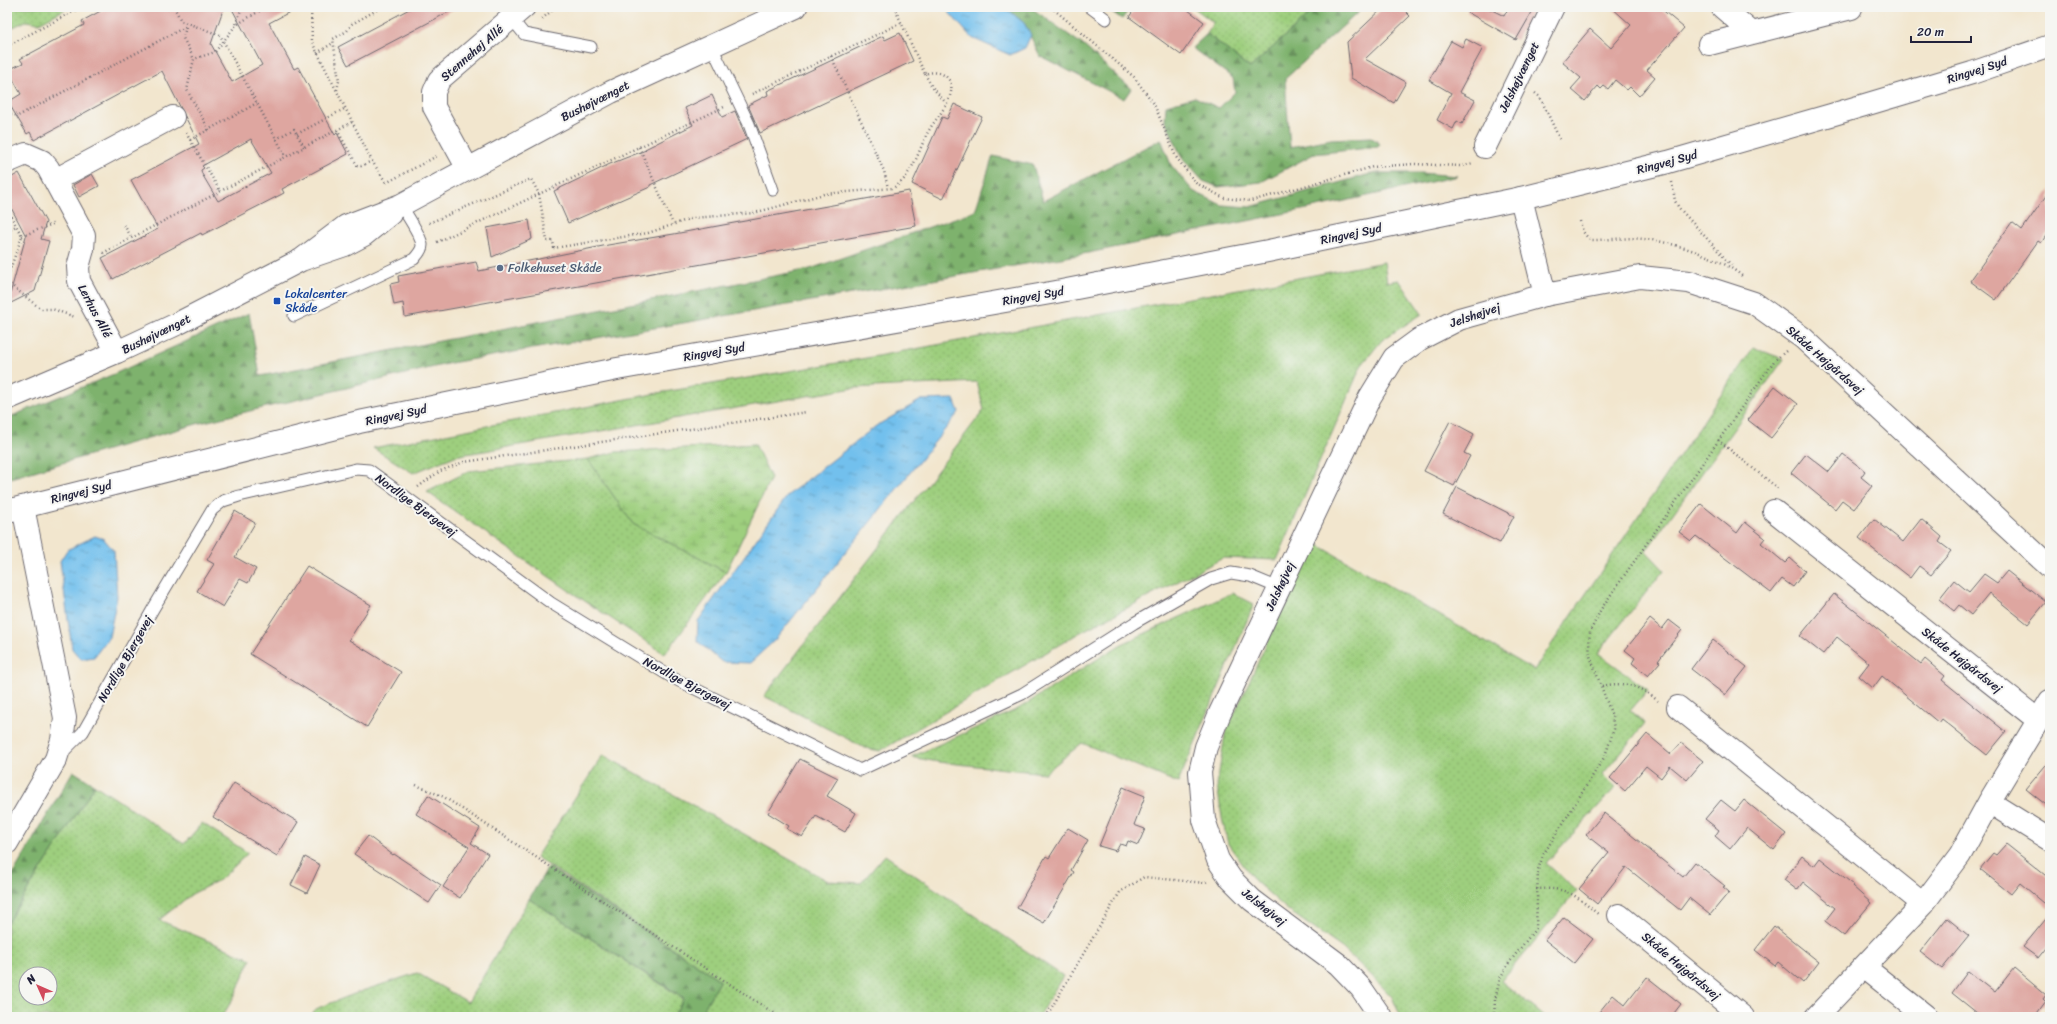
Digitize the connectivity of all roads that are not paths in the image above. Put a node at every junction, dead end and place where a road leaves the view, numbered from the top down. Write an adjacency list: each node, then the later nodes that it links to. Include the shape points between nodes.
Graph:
1 (796, 7): 10 (street, Bushøjvænget)
2 (1090, 7): 6 (lane)
3 (1553, 7): 14 (street, Jelshøjvænget)
4 (1722, 7): 8 (street)
5 (1851, 8): 8 (street)
6 (1106, 19)
7 (519, 20): 12 (lane); 16 (street, Stennehøj Allé, via 444,74 436,86 434,107)
8 (1752, 33): 9 (street)
9 (1709, 44)
10 (711, 45): 16 (street, Bushøjvænget, via 562,117); 18 (lane, via 738,100)
11 (2050, 46): 19 (street, Ringvej Syd, via 1972,73 1668,162)
12 (591, 47)
13 (173, 117): 17 (street)
14 (1485, 147)
15 (7, 162): 17 (street, Lerhus Allé, via 26,154 34,156 42,161)
16 (468, 169): 20 (street, Bushøjvænget)
17 (55, 180): 23 (street, Lerhus Allé, via 84,235 77,275 79,281)
18 (773, 190)
19 (1521, 198): 21 (street); 25 (street, Ringvej Syd, via 1096,285 617,369 359,422)
20 (401, 205): 22 (lane, via 422,246 414,259); 23 (street, Bushøjvænget, via 364,235 349,243 301,260 186,320)
21 (1545, 295): 27 (street, Skåde Højgårdsvej, via 1640,277 1689,282 1754,303 1803,338); 28 (street, Jelshøjvej, via 1459,318 1420,339 1394,358 1370,397)
22 (294, 316)
23 (117, 352): 24 (street, Bushøjvænget)
24 (7, 399)
25 (15, 509): 32 (street, Nordlige Bjergevej, via 64,718 62,740)
26 (1774, 511): 31 (street, Skåde Højgårdsvej)
27 (2050, 567)
28 (1279, 588): 32 (lane, Nordlige Bjergevej, via 1250,576 1231,573 1211,579 1134,623 1022,694 860,770 667,674 551,603 369,470 356,469 223,501 212,510 83,732); 39 (street, Jelshøjvej, via 1206,747 1200,772 1204,820 1216,854 1231,879 1252,900 1338,964 1361,988)
29 (2050, 701): 31 (street)
30 (1678, 707): 36 (street)
31 (2038, 720): 33 (street)
32 (56, 759): 35 (street, Nordlige Bjergevej)
33 (1989, 802): 34 (street); 36 (street, via 1960,854)
34 (2050, 840)
35 (7, 843)
36 (1923, 904): 38 (street)
37 (1620, 915): 40 (street, Skåde Højgårdsvej)
38 (1864, 967): 41 (street); 42 (street)
39 (1381, 1017)
40 (1743, 1017)
41 (1816, 1017)
42 (1927, 1017)

